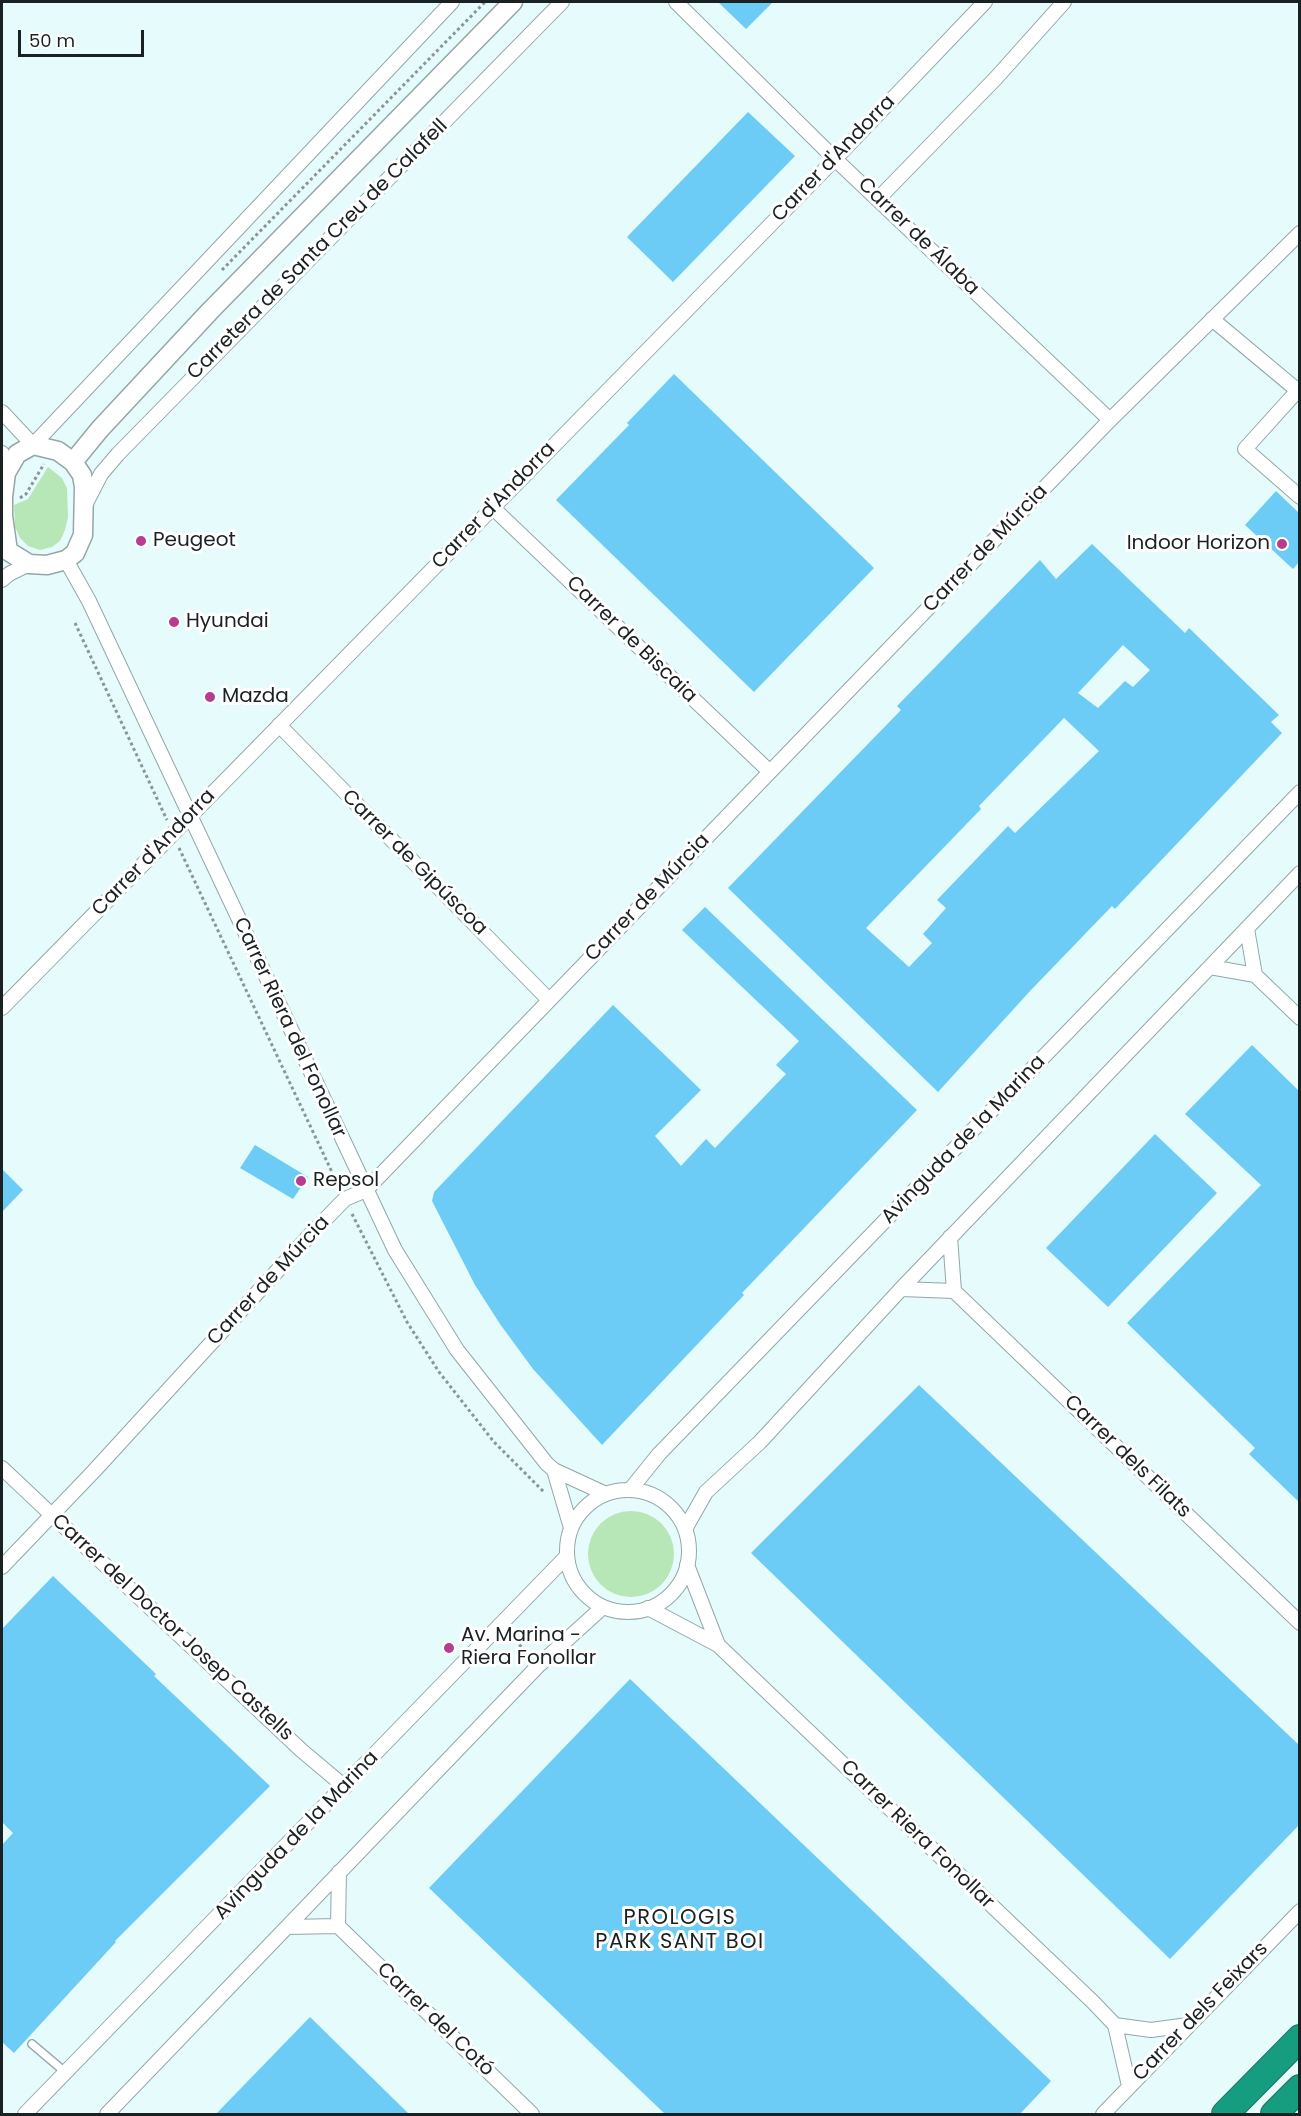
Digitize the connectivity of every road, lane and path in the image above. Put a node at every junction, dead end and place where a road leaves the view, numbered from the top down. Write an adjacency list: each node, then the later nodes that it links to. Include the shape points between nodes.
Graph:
1 (453, 2): 16 (street)
2 (485, 2): 11 (path)
3 (513, 2): 18 (street, Carretera de Santa Creu de Calafell, via 210,311)
4 (562, 2): 23 (street, Carretera de Santa Creu de Calafell, via 118,454 101,474)
5 (676, 2): 8 (street, Carrer de Álaba)
6 (985, 2): 8 (street, Carrer d'Andorra)
7 (1064, 2): 9 (street)
8 (835, 159): 9 (street, Carrer de Álaba); 24 (street, Carrer d'Andorra)
9 (878, 200): 15 (street, Carrer de Álaba)
10 (1299, 232): 12 (street, Carrer de Múrcia)
11 (220, 271)
12 (1212, 319): 13 (street); 15 (street, Carrer de Múrcia)
13 (1298, 389): 21 (street, via 1245,449)
14 (2, 412): 16 (street)
15 (1110, 420): 30 (street, Carrer de Múrcia)
16 (33, 445): 18 (street, via 58,451); 20 (street, via 17,454)
17 (2, 453): 20 (street)
18 (73, 462): 23 (street, via 84,487)
19 (44, 464): 22 (path, via 26,494)
20 (6, 475): 25 (street)
21 (1299, 497)
22 (13, 501)
23 (84, 507): 26 (street, via 82,535 75,553)
24 (493, 508): 29 (street, Carrer d'Andorra); 30 (street, Carrer de Biscaia)
25 (3, 530): 27 (street, via 8,550)
26 (66, 560): 27 (street); 32 (street, Carrer Riera del Fonollar, via 89,601)
27 (29, 564): 28 (street)
28 (2, 580)
29 (279, 725): 32 (street, Carrer d'Andorra); 37 (street, Carrer de Gipúscoa)
30 (770, 772): 37 (street, Carrer de Múrcia)
31 (1299, 792): 46 (street, Avinguda de la Marina, via 659,1454)
32 (189, 817): 38 (street, Carrer d'Andorra); 40 (street, Carrer Riera del Fonollar)
33 (1299, 873): 34 (street)
34 (1246, 929): 35 (street); 36 (street)
35 (1210, 967): 36 (street); 41 (street)
36 (1255, 975): 39 (street)
37 (549, 1000): 40 (street, Carrer de Múrcia)
38 (2, 1008)
39 (1299, 1018)
40 (366, 1190): 45 (street, Carrer Riera del Fonollar, via 394,1250 457,1350); 48 (street, Carrer de Múrcia, via 345,1199 311,1234)
41 (950, 1237): 42 (street); 43 (street)
42 (901, 1289): 43 (street); 50 (street, via 760,1442 706,1492)
43 (954, 1291): 56 (street, Carrer dels Filats)
44 (2, 1467): 48 (street, Carrer del Doctor Josep Castells)
45 (554, 1470): 47 (street); 49 (street)
46 (630, 1490): 47 (street); 50 (street, via 663,1501)
47 (606, 1494): 49 (street, via 585,1508)
48 (51, 1515): 53 (street, Carrer de Múrcia); 60 (street, Carrer del Doctor Josep Castells, via 301,1750)
49 (572, 1528): 51 (street)
50 (685, 1529): 52 (street)
51 (567, 1556): 54 (street, via 578,1586); 57 (street, Avinguda de la Marina)
52 (687, 1566): 55 (street, via 673,1592); 58 (street, Carrer Riera Fonollar)
53 (2, 1567)
54 (603, 1607): 55 (street, via 621,1611); 59 (street)
55 (648, 1608): 58 (street, Carrer Riera Fonollar)
56 (1299, 1623)
57 (502, 1626): 59 (path); 60 (street, Avinguda de la Marina)
58 (718, 1645): 65 (street, Carrer Riera Fonollar)
59 (539, 1665): 61 (street)
60 (345, 1786): 69 (street, Avinguda de la Marina)
61 (339, 1872): 63 (street); 64 (street)
62 (1299, 1911): 66 (street, Carrer dels Feixars)
63 (338, 1926): 64 (street); 74 (street, Carrer del Cotó)
64 (287, 1927): 73 (street)
65 (1115, 2025): 66 (street, via 1151,2030); 70 (street)
66 (1188, 2025): 70 (street, Carrer dels Feixars)
67 (1299, 2038): 76 (highway)
68 (32, 2044): 69 (lane)
69 (65, 2072): 72 (street, Avinguda de la Marina)
70 (1129, 2086): 75 (street, Carrer dels Feixars)
71 (1299, 2088): 77 (highway)
72 (25, 2115)
73 (107, 2115)
74 (532, 2115)
75 (1103, 2115)
76 (1225, 2115)
77 (1274, 2115)

